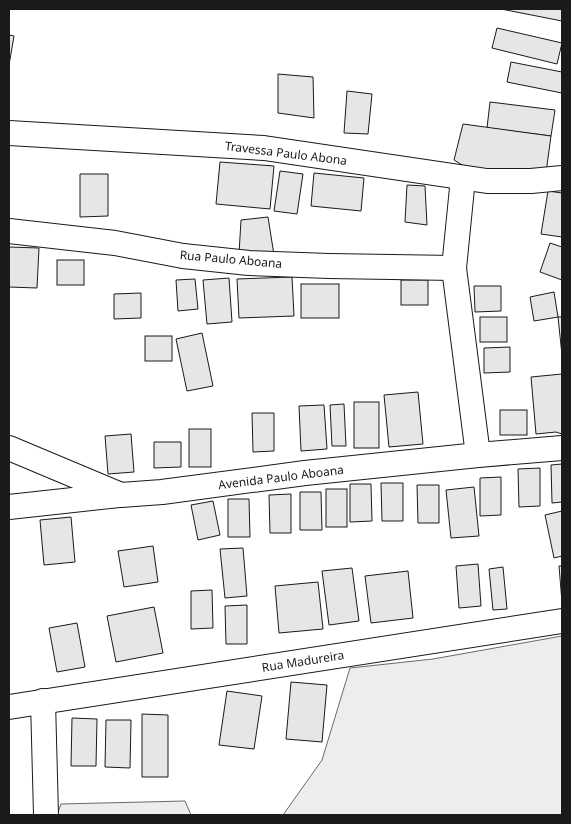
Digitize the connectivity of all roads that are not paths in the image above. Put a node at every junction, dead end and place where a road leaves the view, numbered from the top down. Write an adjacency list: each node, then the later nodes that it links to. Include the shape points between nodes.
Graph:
1 (9, 133): 3 (street, Travessa Paulo Abona, via 264,148)
2 (561, 173): 3 (street, Travessa Paulo Abona, via 545,181)
3 (463, 178): 5 (street)
4 (9, 232): 5 (street, Rua Paulo Aboana, via 249,262)
5 (454, 268): 8 (street)
6 (9, 448): 9 (street, Avenida Paulo Aboana)
7 (562, 448): 8 (street, Avenida Paulo Aboana)
8 (478, 455): 9 (street, Avenida Paulo Aboana)
9 (121, 495): 10 (street)
10 (9, 507)
11 (562, 621): 12 (street, Rua Madureira)
12 (43, 701): 13 (street, Rua Madureira); 14 (street)
13 (9, 707)
14 (46, 815)

